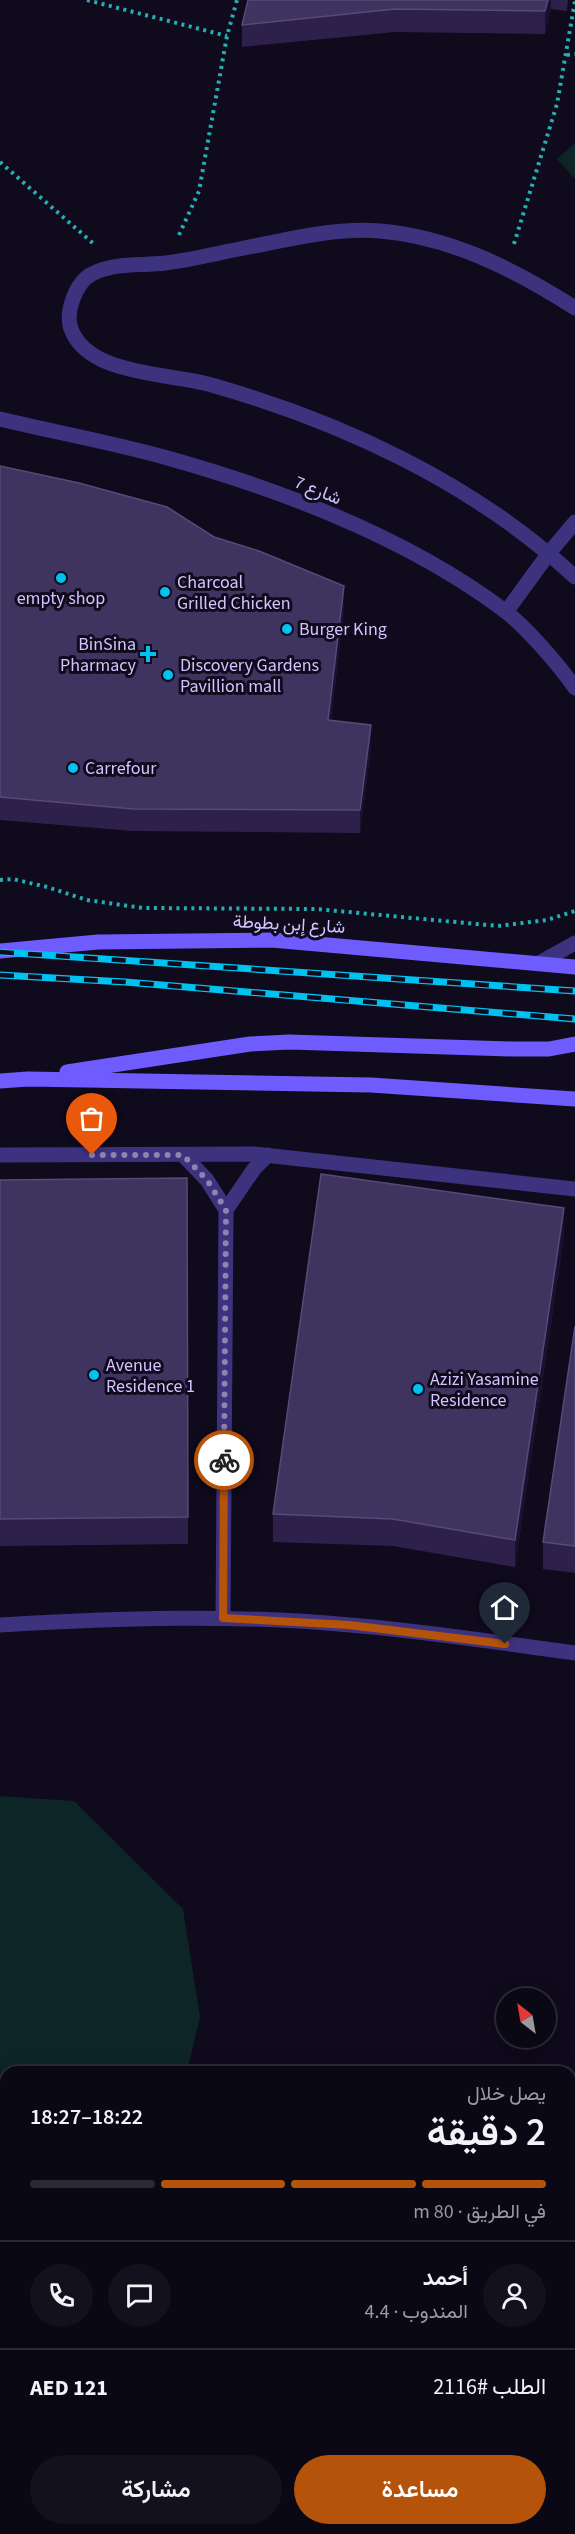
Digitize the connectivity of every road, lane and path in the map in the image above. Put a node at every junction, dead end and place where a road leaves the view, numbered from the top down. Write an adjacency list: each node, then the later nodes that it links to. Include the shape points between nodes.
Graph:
1 (87, 0): 4 (path)
2 (237, 0): 4 (path)
3 (575, 1): 6 (path)
4 (227, 36): 8 (path, via 199,191)
5 (575, 54): 6 (path)
6 (567, 55): 10 (path)
7 (0, 162): 9 (path)
8 (166, 263): 9 (street); 10 (street, via 311,235 378,231 444,242)
9 (117, 266): 14 (street, via 89,274 72,298 70,327 85,352 112,364 206,384 309,417 386,451 470,497)
10 (506, 268): 11 (street)
11 (575, 308)
12 (0, 419): 16 (street, شارع 7, via 163,457 260,488 365,530 442,570)
13 (575, 522): 14 (street)
14 (549, 553): 15 (street); 16 (street)
15 (575, 577)
16 (506, 612): 17 (street, شارع 7)
17 (575, 688)
18 (0, 880): 19 (path, via 13,879 87,900 143,908 316,909 498,926 547,920)
19 (575, 911)
20 (575, 943): 22 (street)
21 (0, 951): 22 (main road, شارع إبن بطوطة, via 98,942 272,940)
22 (539, 963): 23 (main road, شارع إبن بطوطة)
23 (575, 967)
24 (575, 1044): 25 (main road, via 513,1050 249,1044)
25 (28, 1078): 26 (main road); 27 (main road, via 371,1085)
26 (0, 1080)
27 (575, 1099)
28 (0, 1155): 29 (street)
29 (183, 1155): 30 (street); 32 (street, via 207,1180)
30 (268, 1155): 31 (street); 32 (street)
31 (575, 1189)
32 (226, 1210): 33 (street)
33 (223, 1618): 34 (street); 35 (street, via 359,1626)
34 (0, 1625)
35 (575, 1653)

